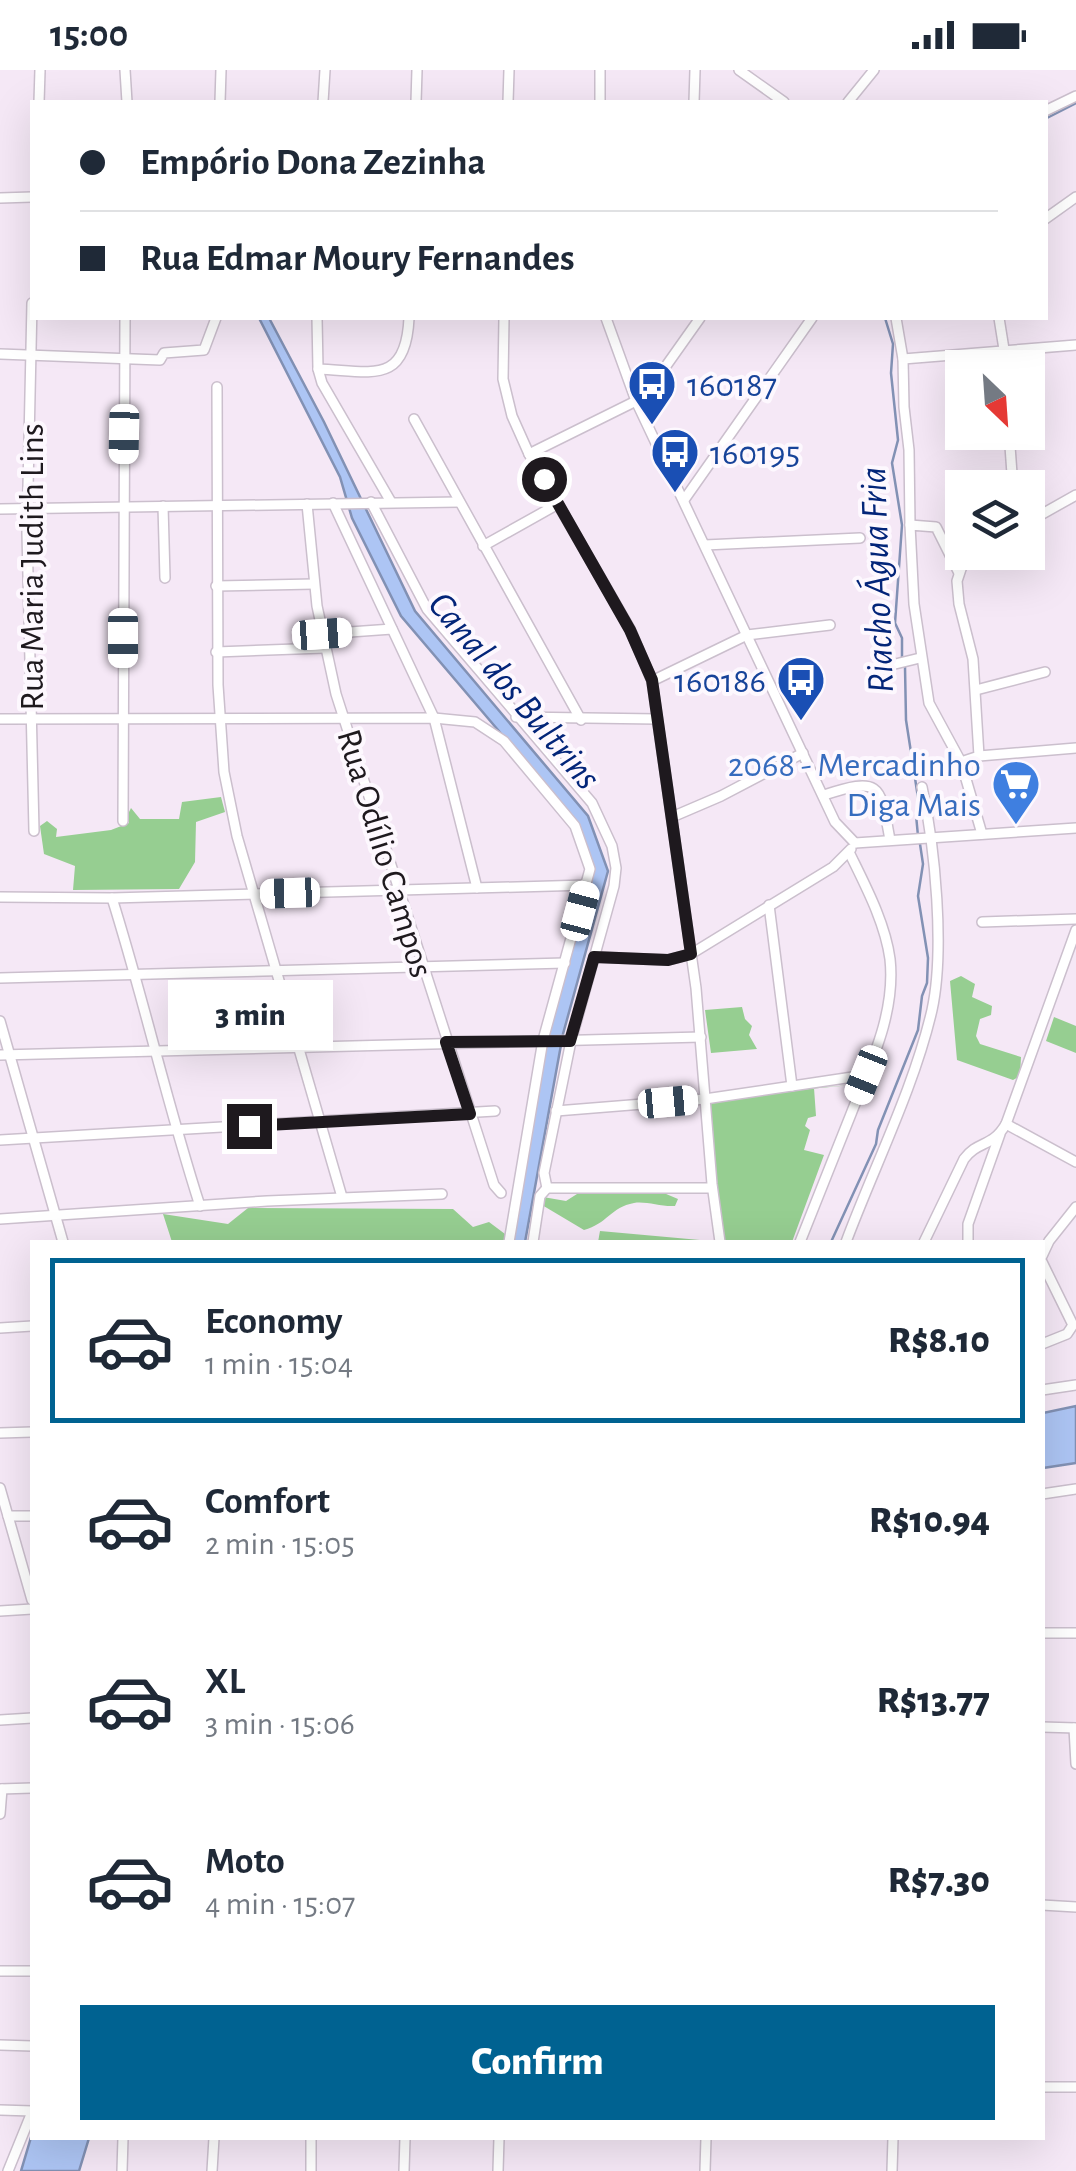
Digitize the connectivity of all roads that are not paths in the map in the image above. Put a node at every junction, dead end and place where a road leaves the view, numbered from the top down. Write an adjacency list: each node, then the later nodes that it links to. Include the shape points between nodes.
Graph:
1 (40, 70): 12 (street)
2 (125, 70): 13 (street)
3 (221, 70): 14 (street)
4 (325, 70): 15 (street)
5 (417, 70): 16 (street)
6 (509, 70): 17 (street)
7 (600, 70): 18 (street)
8 (695, 70): 19 (street)
9 (874, 70): 21 (street)
10 (747, 72): 20 (street)
11 (1076, 96): 22 (street)
12 (39, 100)
13 (128, 100)
14 (220, 100)
15 (323, 100)
16 (416, 100)
17 (508, 100)
18 (600, 100)
19 (694, 100)
20 (782, 100)
21 (850, 100)
22 (1048, 110)
23 (30, 197): 25 (street)
24 (1076, 197): 26 (street)
25 (0, 198)
26 (1048, 217)
27 (32, 320): 42 (street, Rua Maria Judith Lins)
28 (125, 320): 45 (street)
29 (215, 320): 45 (street, via 204,350)
30 (317, 320): 46 (street)
31 (408, 320): 46 (street, via 406,349 389,368)
32 (504, 320): 50 (street, via 504,388)
33 (607, 320): 48 (street)
34 (699, 320): 48 (street)
35 (811, 320): 52 (street)
36 (896, 320): 44 (street)
37 (999, 320): 39 (street)
38 (1076, 346): 40 (street)
39 (1004, 350)
40 (1035, 350)
41 (0, 354): 42 (street)
42 (32, 355): 45 (street); 63 (street, Rua Maria Judith Lins)
43 (945, 356): 44 (street)
44 (904, 358): 65 (street)
45 (125, 359): 61 (street)
46 (318, 369): 54 (street, via 332,405)
47 (217, 386): 59 (street)
48 (636, 401): 50 (street); 52 (street)
49 (414, 419): 55 (street)
50 (530, 454): 58 (street)
51 (1076, 495): 64 (street)
52 (684, 500): 67 (street)
53 (368, 502): 54 (street); 56 (street); 85 (street, via 427,609)
54 (391, 502): 55 (street)
55 (459, 502): 68 (street)
56 (338, 503): 57 (street); 75 (street)
57 (307, 504): 59 (street); 72 (street, Rua Odílio Campos)
58 (558, 504): 68 (street); 83 (street)
59 (215, 505): 60 (street); 73 (street)
60 (164, 506): 61 (street); 71 (street)
61 (122, 508): 63 (street); 90 (street)
62 (0, 509): 63 (street)
63 (28, 509): 86 (street, Rua Maria Judith Lins)
64 (1045, 512)
65 (910, 525): 70 (street, via 936,527); 80 (street)
66 (860, 538): 67 (street)
67 (705, 545): 77 (street)
68 (482, 546): 92 (street)
69 (960, 570): 70 (street)
70 (958, 573): 84 (street)
71 (165, 578)
72 (314, 584): 73 (street); 76 (street, Rua Odílio Campos)
73 (216, 586): 79 (street)
74 (830, 625): 77 (street)
75 (392, 628): 76 (street); 88 (street)
76 (322, 634): 78 (street, Rua Odílio Campos)
77 (747, 634): 83 (street); 95 (street)
78 (324, 648): 79 (street); 87 (street, Rua Odílio Campos)
79 (216, 652): 93 (street)
80 (920, 658): 81 (street); 97 (street, via 929,702)
81 (887, 666)
82 (1045, 672): 84 (street)
83 (652, 680): 91 (street)
84 (976, 690): 96 (street)
85 (516, 717): 92 (street); 119 (street, via 592,803 608,833 616,880)
86 (32, 718): 89 (street); 90 (street); 103 (street, Rua Maria Judith Lins)
87 (344, 718): 88 (street); 93 (street); 110 (street, Rua Odílio Campos)
88 (434, 718): 108 (street, via 475,722 520,758 575,826 590,870); 109 (street)
89 (0, 719)
90 (124, 719): 93 (street); 101 (street)
91 (657, 719): 92 (street); 100 (street)
92 (582, 720)
93 (220, 721): 111 (street, via 229,803)
94 (1076, 748): 96 (street)
95 (803, 753): 99 (street); 100 (street)
96 (978, 756): 97 (street)
97 (962, 762): 104 (street)
98 (922, 787): 105 (street)
99 (824, 796): 106 (street, via 876,788); 107 (street)
100 (672, 816): 118 (street)
101 (123, 821)
102 (1076, 828): 104 (street)
103 (34, 831)
104 (982, 834): 105 (street)
105 (932, 838): 106 (street); 159 (street, via 932,1013)
106 (890, 840): 107 (street)
107 (852, 847): 114 (street); 133 (street, via 890,960 889,1004)
108 (587, 885): 109 (street); 120 (street)
109 (477, 888): 110 (street)
110 (399, 890): 111 (street); 121 (street, Rua Odílio Campos)
111 (254, 894): 113 (street); 122 (street)
112 (0, 896): 113 (street)
113 (112, 898): 123 (street)
114 (769, 905): 118 (street); 134 (street)
115 (1076, 919): 116 (street)
116 (982, 922)
117 (1076, 930): 140 (street)
118 (691, 954): 119 (street, via 668,960); 126 (street)
119 (594, 957): 128 (street)
120 (566, 963): 121 (street); 127 (street)
121 (422, 966): 122 (street); 129 (street, Rua Odílio Campos)
122 (277, 971): 123 (street); 130 (street)
123 (136, 974): 124 (street); 131 (street)
124 (0, 978)
125 (0, 1021): 132 (street)
126 (702, 1037): 128 (street); 135 (street)
127 (545, 1040): 128 (street); 129 (street); 155 (street)
128 (567, 1041): 136 (street)
129 (446, 1042): 130 (street); 138 (street, Rua Odílio Campos)
130 (298, 1045): 131 (street); 139 (street)
131 (155, 1051): 132 (street); 141 (street)
132 (4, 1055): 142 (street)
133 (866, 1075): 134 (street); 158 (street)
134 (792, 1086): 135 (street)
135 (705, 1098): 136 (street); 146 (street)
136 (556, 1111): 145 (street)
137 (495, 1112): 138 (street)
138 (470, 1114): 139 (street); 147 (street, Rua Odílio Campos)
139 (322, 1123): 141 (street); 149 (street)
140 (1003, 1128): 144 (street); 160 (street, via 968,1153); 161 (street)
141 (176, 1130): 142 (street); 150 (street)
142 (34, 1138): 143 (street); 152 (street)
143 (0, 1140)
144 (1076, 1162)
145 (547, 1188): 146 (street); 156 (street)
146 (712, 1188): 157 (street)
147 (501, 1193)
148 (442, 1194): 149 (street)
149 (342, 1196): 150 (street)
150 (200, 1206): 152 (street)
151 (1076, 1207): 162 (street)
152 (54, 1217): 153 (street); 154 (street)
153 (0, 1219)
154 (62, 1240)
155 (509, 1240)
156 (533, 1240)
157 (720, 1240)
158 (801, 1240)
159 (847, 1240)
160 (925, 1240)
161 (968, 1240)
162 (1045, 1250)
163 (1045, 1269): 166 (street, via 1072,1323 1071,1330)
164 (30, 1326): 165 (street)
165 (0, 1328)
166 (1045, 1343)
167 (1076, 1385): 168 (street)
168 (1045, 1390)
169 (30, 1432): 170 (street)
170 (0, 1433)
171 (0, 1488): 174 (street)
172 (1076, 1489): 173 (street)
173 (1045, 1494)
174 (8, 1516): 175 (street); 176 (street)
175 (30, 1516)
176 (30, 1593)
177 (30, 1610): 178 (street)
178 (0, 1612)
179 (1045, 1632): 180 (street)
180 (1076, 1633)
181 (30, 1718): 182 (street)
182 (0, 1720)
183 (1045, 1726): 184 (street)
184 (1075, 1728): 185 (street)
185 (1076, 1764)
186 (30, 1788): 187 (street)
187 (1, 1789): 188 (street)
188 (0, 1814)
189 (1045, 1905): 190 (street)
190 (1076, 1907)
191 (0, 1970): 192 (street)
192 (30, 1971)
193 (0, 2046): 194 (street)
194 (30, 2046)
195 (1045, 2087): 196 (street)
196 (1076, 2087)
197 (0, 2110): 198 (street)
198 (30, 2111)
199 (30, 2116): 207 (street)
200 (122, 2140): 208 (street)
201 (214, 2140): 209 (street)
202 (311, 2140): 210 (street)
203 (405, 2140): 211 (street)
204 (498, 2140): 212 (street)
205 (706, 2140): 213 (street)
206 (893, 2140): 214 (street)
207 (8, 2171)
208 (122, 2171)
209 (212, 2171)
210 (311, 2171)
211 (404, 2171)
212 (498, 2171)
213 (704, 2171)
214 (892, 2171)

